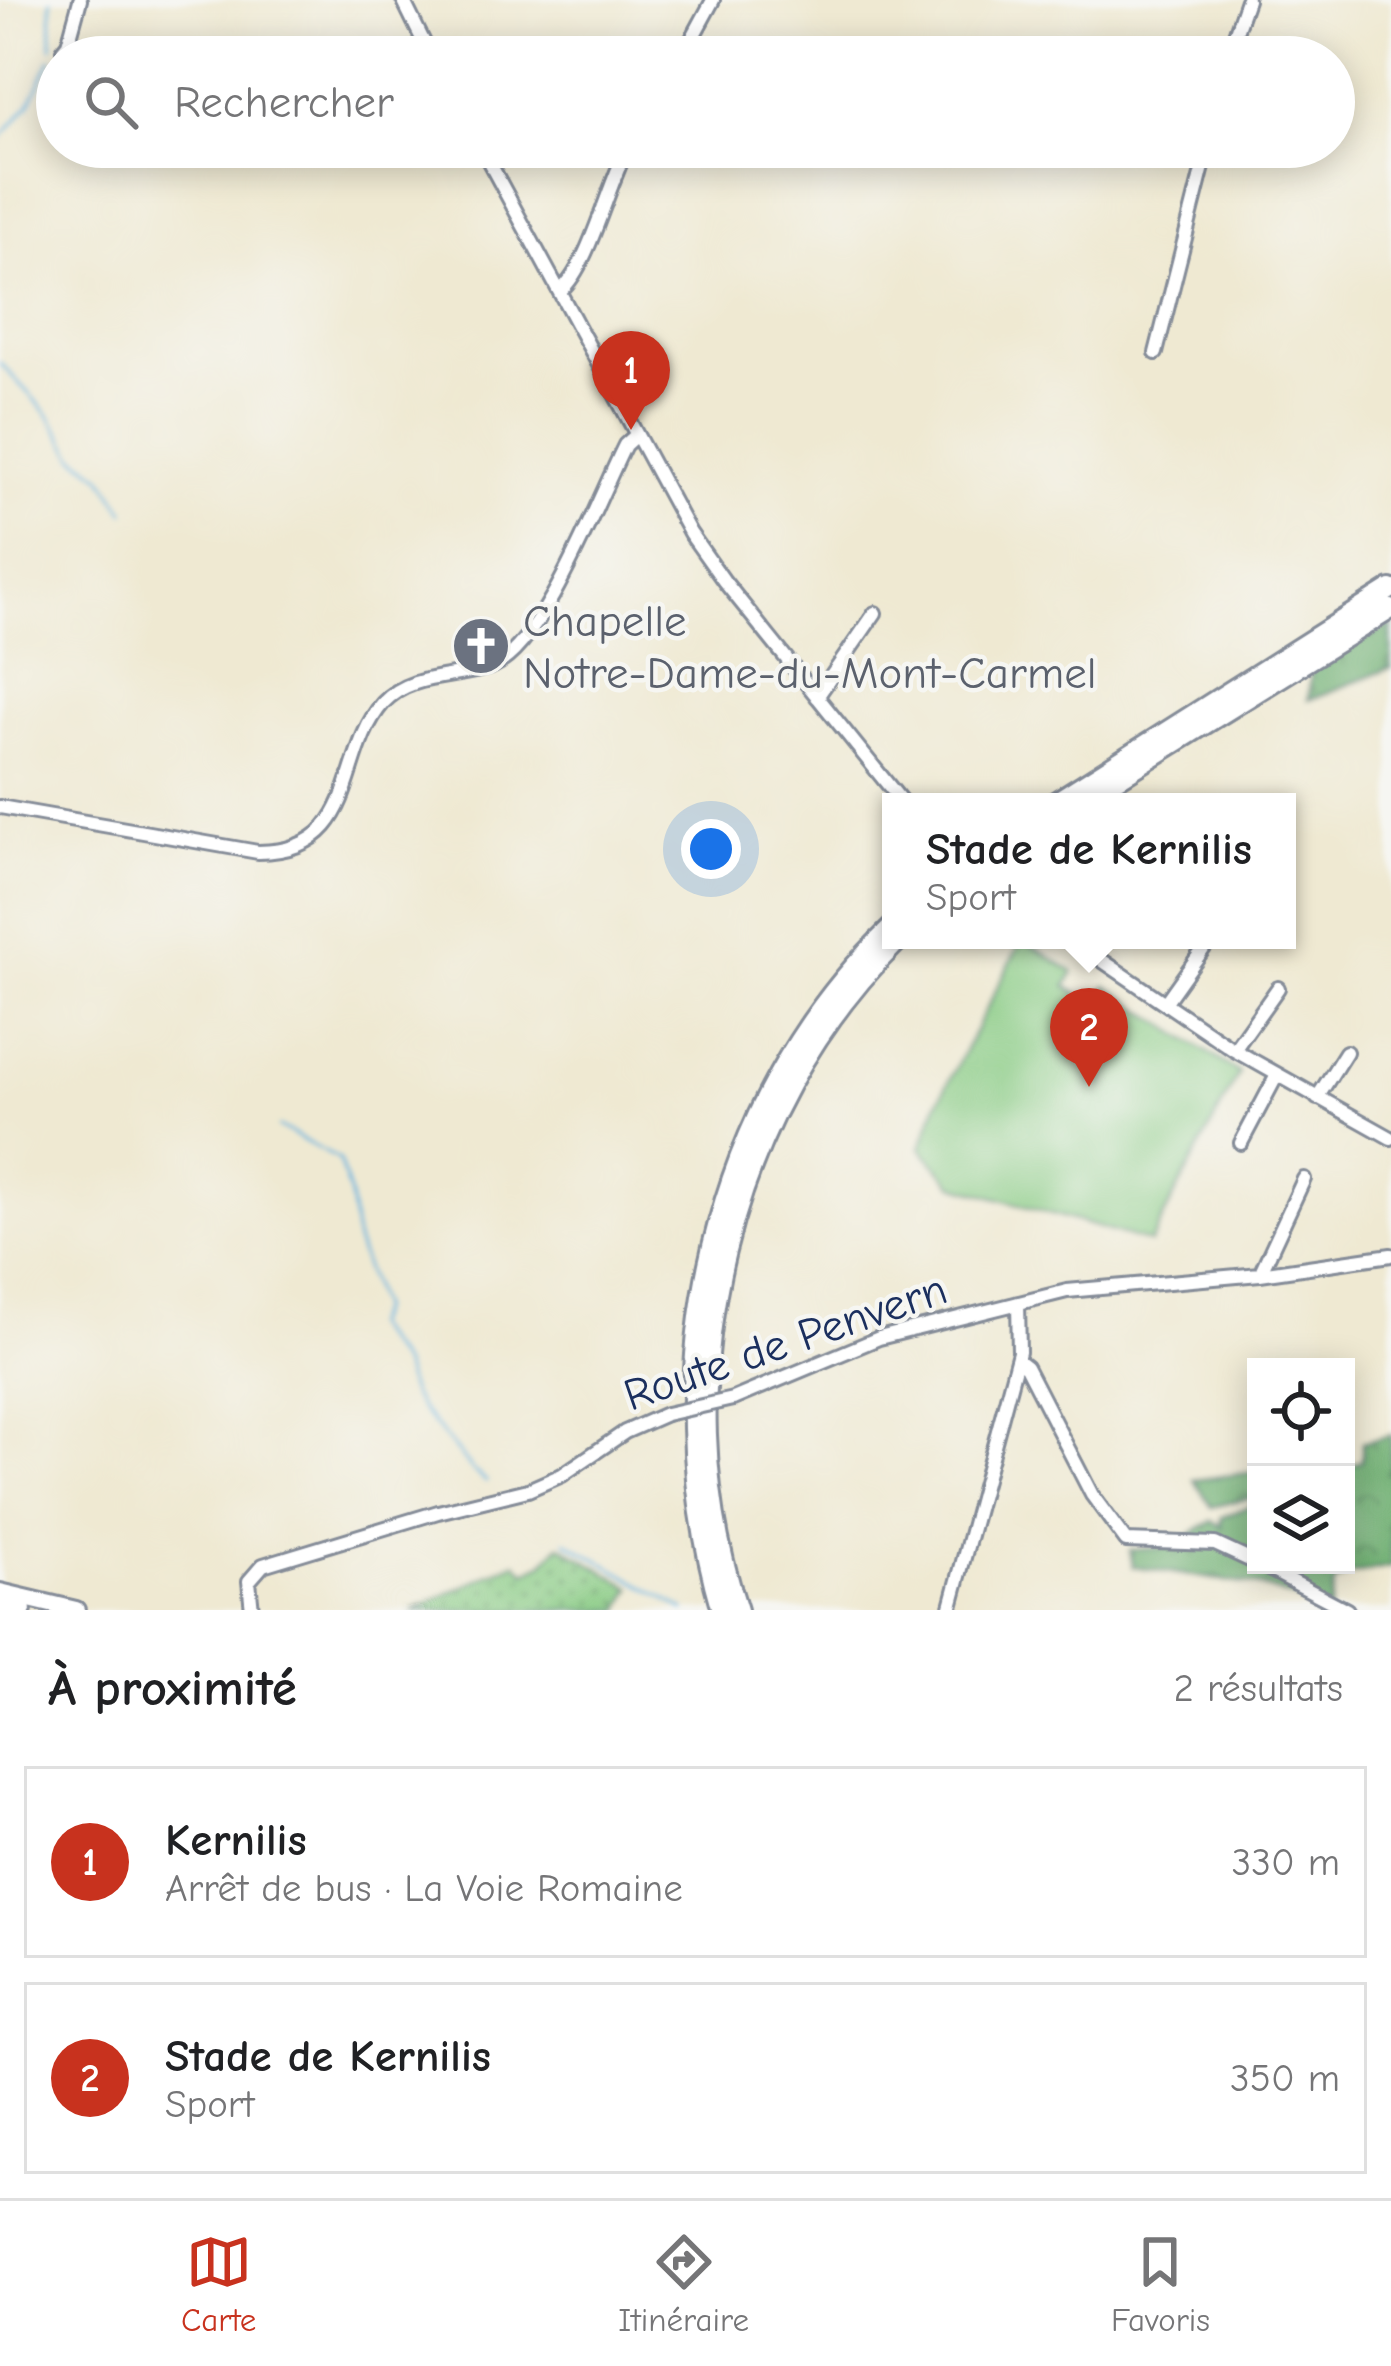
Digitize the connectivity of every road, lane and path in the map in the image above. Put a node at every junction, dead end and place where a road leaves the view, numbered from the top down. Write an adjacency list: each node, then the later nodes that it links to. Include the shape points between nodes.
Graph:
1 (80, 0): 5 (street)
2 (403, 0): 6 (street)
3 (712, 0): 7 (street)
4 (1247, 0): 8 (street)
5 (70, 36)
6 (421, 36)
7 (693, 36)
8 (1234, 36)
9 (493, 168): 12 (street)
10 (617, 168): 12 (street)
11 (1203, 168): 13 (street)
12 (561, 290): 14 (street)
13 (1156, 353)
14 (636, 435): 18 (street, via 705,556); 22 (street, via 521,644 492,667 417,683 386,700 345,790 307,844 258,852)
15 (1391, 589): 20 (highway)
16 (1391, 609): 21 (highway)
17 (875, 614): 18 (street)
18 (817, 698): 19 (street)
19 (895, 793)
20 (1069, 793)
21 (1095, 793)
22 (0, 807)
23 (882, 939): 47 (highway, via 784,1067 737,1165 708,1259 691,1419)
24 (891, 949): 48 (highway, via 840,1010 783,1102 752,1167 721,1270 709,1349 708,1442 716,1524)
25 (1092, 949): 28 (street)
26 (1203, 949): 28 (street)
27 (1278, 988): 29 (street)
28 (1165, 1004): 29 (street)
29 (1234, 1050): 31 (street)
30 (1346, 1052): 32 (street)
31 (1277, 1076): 32 (street); 34 (street)
32 (1317, 1098): 33 (street)
33 (1391, 1138)
34 (1241, 1142)
35 (1304, 1179): 37 (street)
36 (1391, 1255): 37 (street, Route de Penvern)
37 (1260, 1274): 38 (street, Route de Penvern, via 1102,1286)
38 (1018, 1303): 39 (street); 46 (street, Route de Penvern, bridge, via 859,1345 734,1399 666,1414 528,1490 263,1565 249,1581)
39 (1017, 1360): 40 (street, via 1126,1540 1215,1544); 49 (street)
40 (1247, 1559)
41 (1277, 1574): 50 (street)
42 (0, 1592): 45 (main road)
43 (0, 1606): 44 (main road)
44 (23, 1610)
45 (76, 1610)
46 (252, 1610)
47 (721, 1610)
48 (738, 1610)
49 (950, 1610)
50 (1347, 1610)

